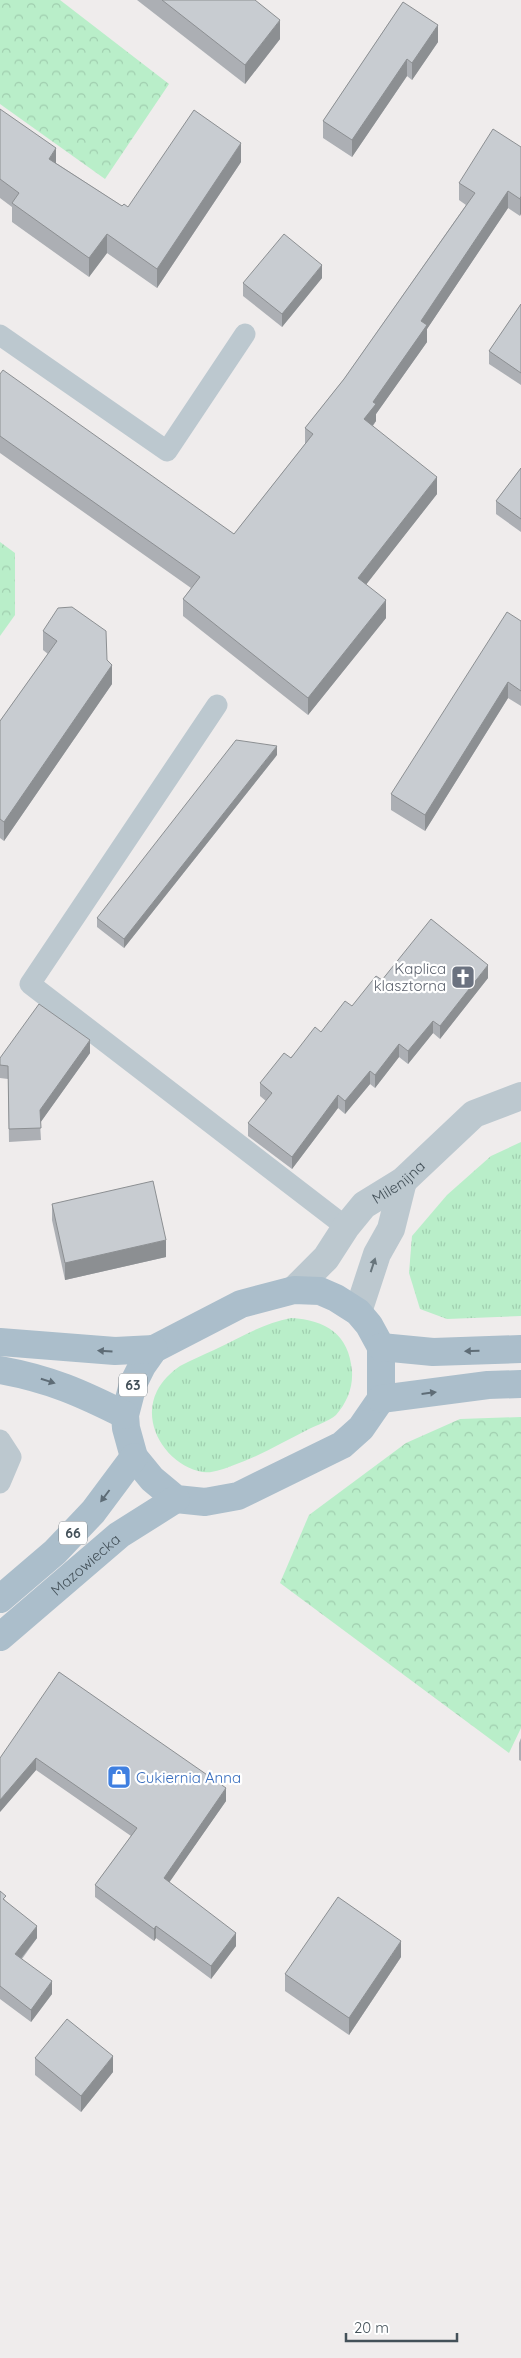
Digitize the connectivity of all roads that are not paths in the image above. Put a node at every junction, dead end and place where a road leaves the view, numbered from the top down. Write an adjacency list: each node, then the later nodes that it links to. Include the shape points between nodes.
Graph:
1 (245, 334): 2 (lane, via 167,451)
2 (0, 335)
3 (217, 705): 6 (lane, via 30,984)
4 (521, 1096): 5 (street, Milenijna, via 474,1114)
5 (403, 1181): 6 (street, Milenijna, via 364,1205); 8 (street, one-way to 5, via 377,1254 391,1230)
6 (346, 1226): 7 (street, Milenijna, via 326,1258)
7 (294, 1290): 8 (main road, 63, via 320,1291); 11 (main road, 63, via 241,1304)
8 (358, 1312): 10 (main road, 63)
9 (0, 1342): 11 (main road, 63, one-way to 9, via 115,1351)
10 (381, 1347): 12 (main road, one-way to 10, via 433,1352); 15 (main road, 63)
11 (154, 1349): 16 (main road, 63, via 133,1384)
12 (521, 1349)
13 (0, 1370): 16 (main road, 63, one-way to 16, via 63,1386)
14 (521, 1384): 15 (main road, one-way to 14, via 488,1385)
15 (381, 1399): 20 (main road, via 361,1428 342,1445 238,1496 206,1502)
16 (125, 1415): 18 (main road, 63)
17 (0, 1440): 19 (lane, via 11,1457)
18 (134, 1457): 20 (main road, 63, via 152,1479); 21 (main road, Mazowiecka / 66, one-way to 21, via 87,1518 55,1552)
19 (0, 1483)
20 (176, 1499): 22 (main road, Mazowiecka / 66, via 119,1535)
21 (0, 1599)
22 (0, 1637)

